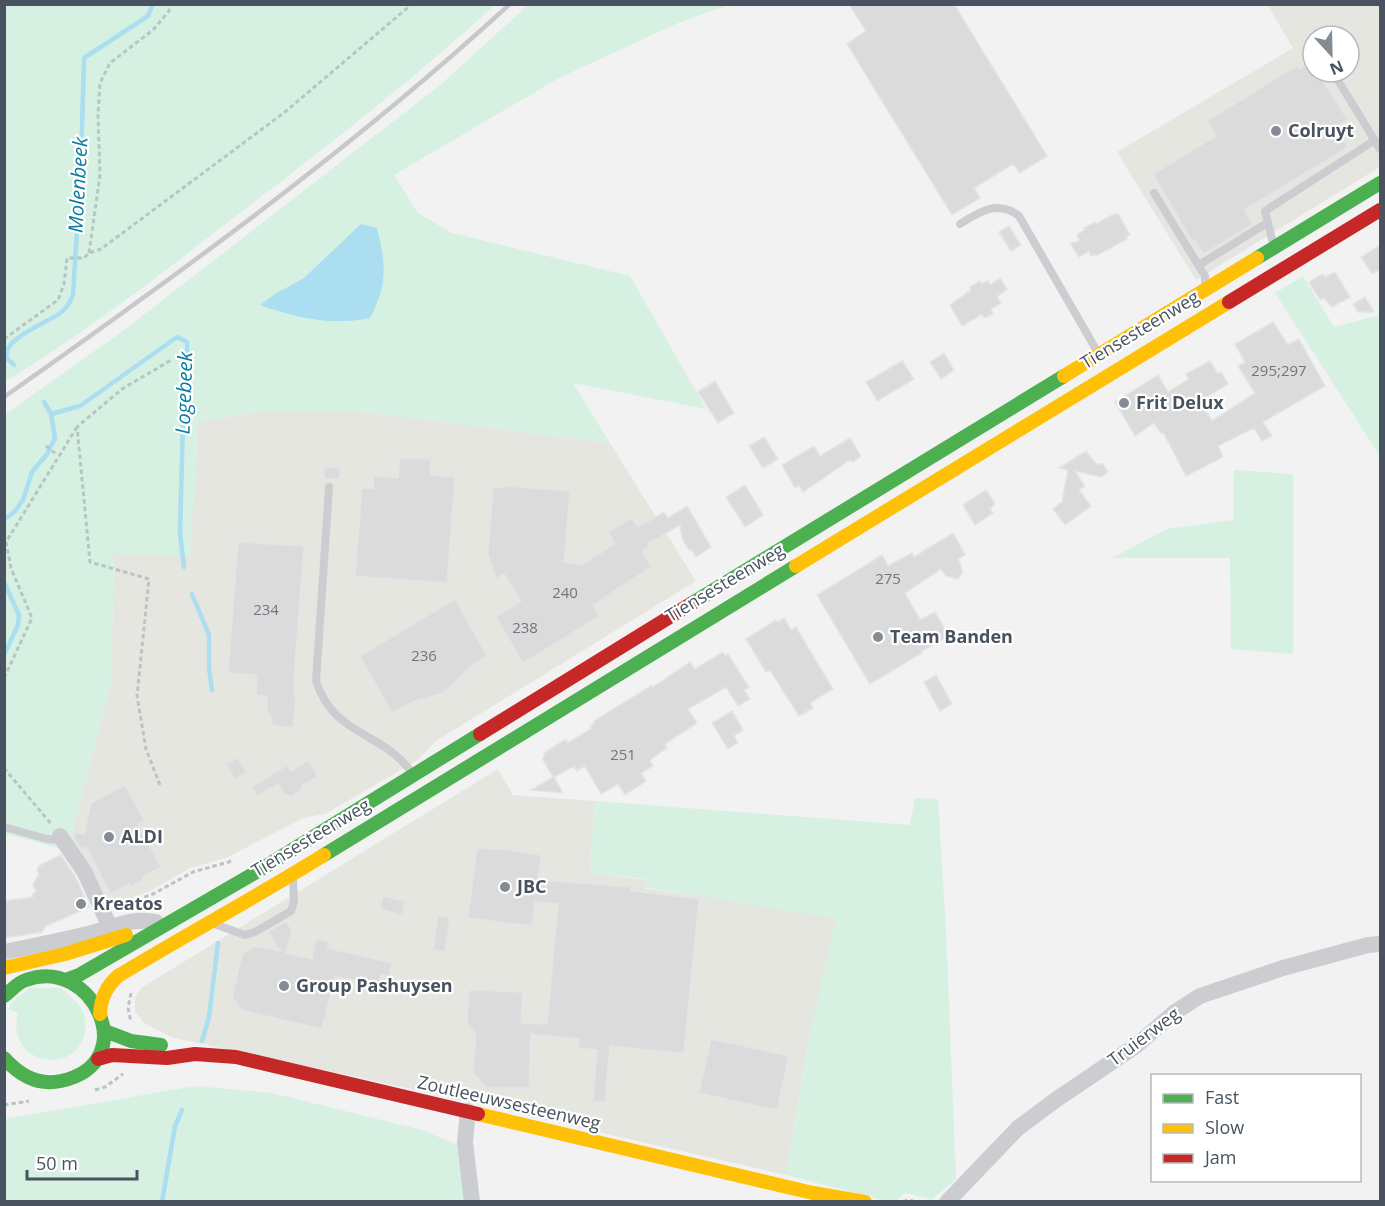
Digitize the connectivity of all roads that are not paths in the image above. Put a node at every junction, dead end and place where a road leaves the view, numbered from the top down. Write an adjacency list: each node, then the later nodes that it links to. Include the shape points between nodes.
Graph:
1 (1340, 84): 2 (lane)
2 (1375, 140): 3 (lane); 7 (lane, via 1265,211)
3 (1380, 149)
4 (1380, 183): 9 (main road, Tiensesteenweg)
5 (1154, 193): 10 (lane)
6 (1380, 210): 12 (main road, Tiensesteenweg)
7 (1268, 223): 9 (lane); 10 (lane)
8 (960, 224): 13 (lane, via 996,207 1009,208 1019,216)
9 (1274, 248): 11 (main road, Tiensesteenweg)
10 (1199, 265): 11 (lane, via 1205,276)
11 (1205, 291): 12 (lane); 13 (main road, Tiensesteenweg)
12 (1217, 310): 14 (main road, Tiensesteenweg)
13 (1100, 355): 14 (lane); 16 (main road, Tiensesteenweg)
14 (1111, 375): 17 (main road, Tiensesteenweg)
15 (329, 487): 18 (lane, via 316,681 329,709 340,720 400,756)
16 (466, 743): 17 (lane); 18 (main road, Tiensesteenweg)
17 (479, 764): 19 (main road, Tiensesteenweg)
18 (413, 776): 19 (lane); 23 (main road, Tiensesteenweg)
19 (424, 793): 22 (main road, Tiensesteenweg)
20 (4, 827): 21 (lane, via 47,839)
21 (62, 838): 26 (street, via 84,871)
22 (292, 874): 25 (main road, Tiensesteenweg); 25 (lane, via 291,911 255,932 244,935)
23 (181, 914): 24 (main road); 30 (main road, Tiensesteenweg)
24 (156, 922): 26 (street, via 146,920); 29 (main road, via 112,940)
25 (208, 922): 32 (main road, Tiensesteenweg, via 109,984 101,1000)
26 (110, 927): 28 (street)
27 (1380, 944): 44 (street, Truierweg, via 1283,968 1200,996 1018,1128)
28 (4, 952)
29 (4, 968)
30 (68, 979): 31 (main road, via 33,976); 32 (main road)
31 (7, 991)
32 (100, 1014): 33 (main road)
33 (105, 1030): 34 (main road, Zoutleeuwsesteenweg, via 131,1041); 36 (main road)
34 (195, 1054): 36 (main road, Zoutleeuwsesteenweg, via 167,1058 112,1055); 39 (main road, Zoutleeuwsesteenweg, via 236,1058)
35 (4, 1058): 37 (main road)
36 (98, 1059): 37 (main road, via 67,1080 48,1083)
37 (20, 1073): 38 (main road)
38 (4, 1078)
39 (468, 1111): 40 (main road, Zoutleeuwsesteenweg); 41 (street, via 465,1142)
40 (813, 1193): 42 (main road, Zoutleeuwsesteenweg); 43 (main road, Zoutleeuwsesteenweg)
41 (472, 1202)
42 (832, 1202)
43 (865, 1202)
44 (947, 1202)

